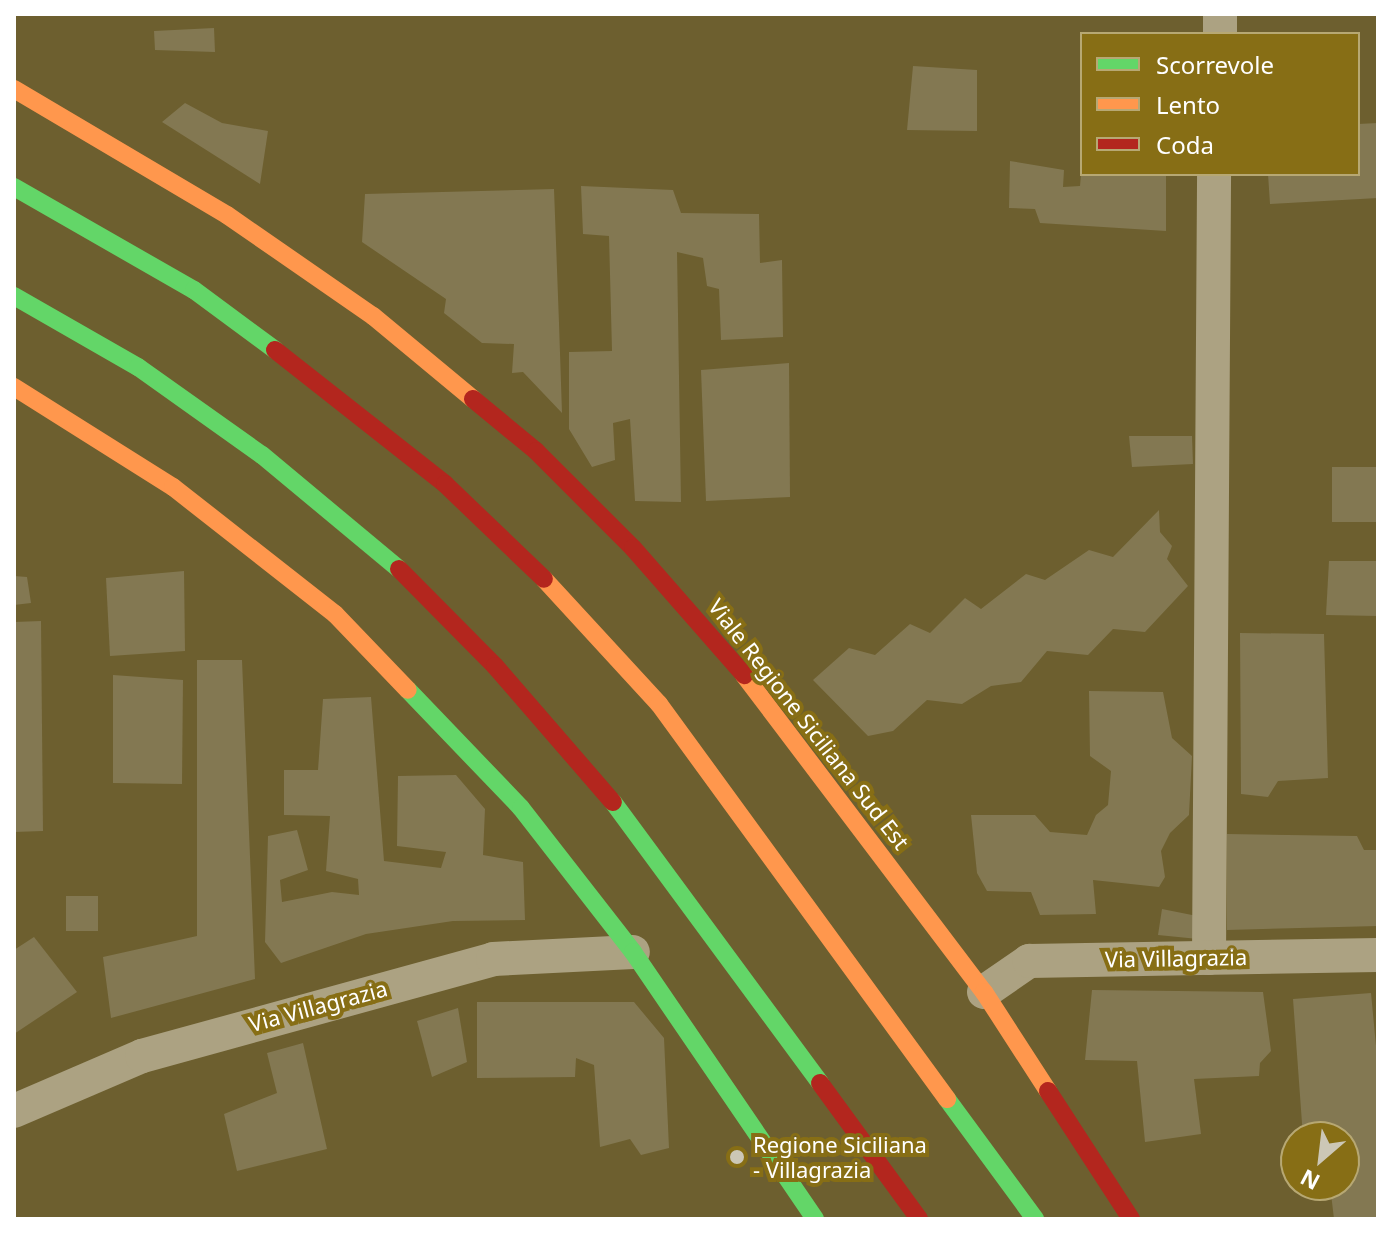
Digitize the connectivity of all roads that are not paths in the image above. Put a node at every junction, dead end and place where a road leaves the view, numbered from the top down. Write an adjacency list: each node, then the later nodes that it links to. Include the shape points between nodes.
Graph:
1 (14, 89): 9 (street, Viale Regione Siciliana Sud Est, via 227,215 325,282 536,451 723,647)
2 (1214, 176): 8 (street)
3 (14, 187): 13 (street, via 194,290 314,379 445,484 560,594 659,704)
4 (14, 296): 12 (street, via 138,367 262,455 384,554 495,666 586,765)
5 (14, 387): 6 (street, via 173,487 335,614 521,808)
6 (633, 952): 10 (street, Via Villagrazia, via 479,963 142,1056); 11 (street)
7 (1378, 955): 8 (street, Via Villagrazia)
8 (1209, 958): 9 (street, Via Villagrazia, via 1029,961)
9 (984, 992): 14 (street, Viale Regione Siciliana Sud Est)
10 (14, 1111)
11 (815, 1219)
12 (919, 1219)
13 (1035, 1219)
14 (1131, 1219)

